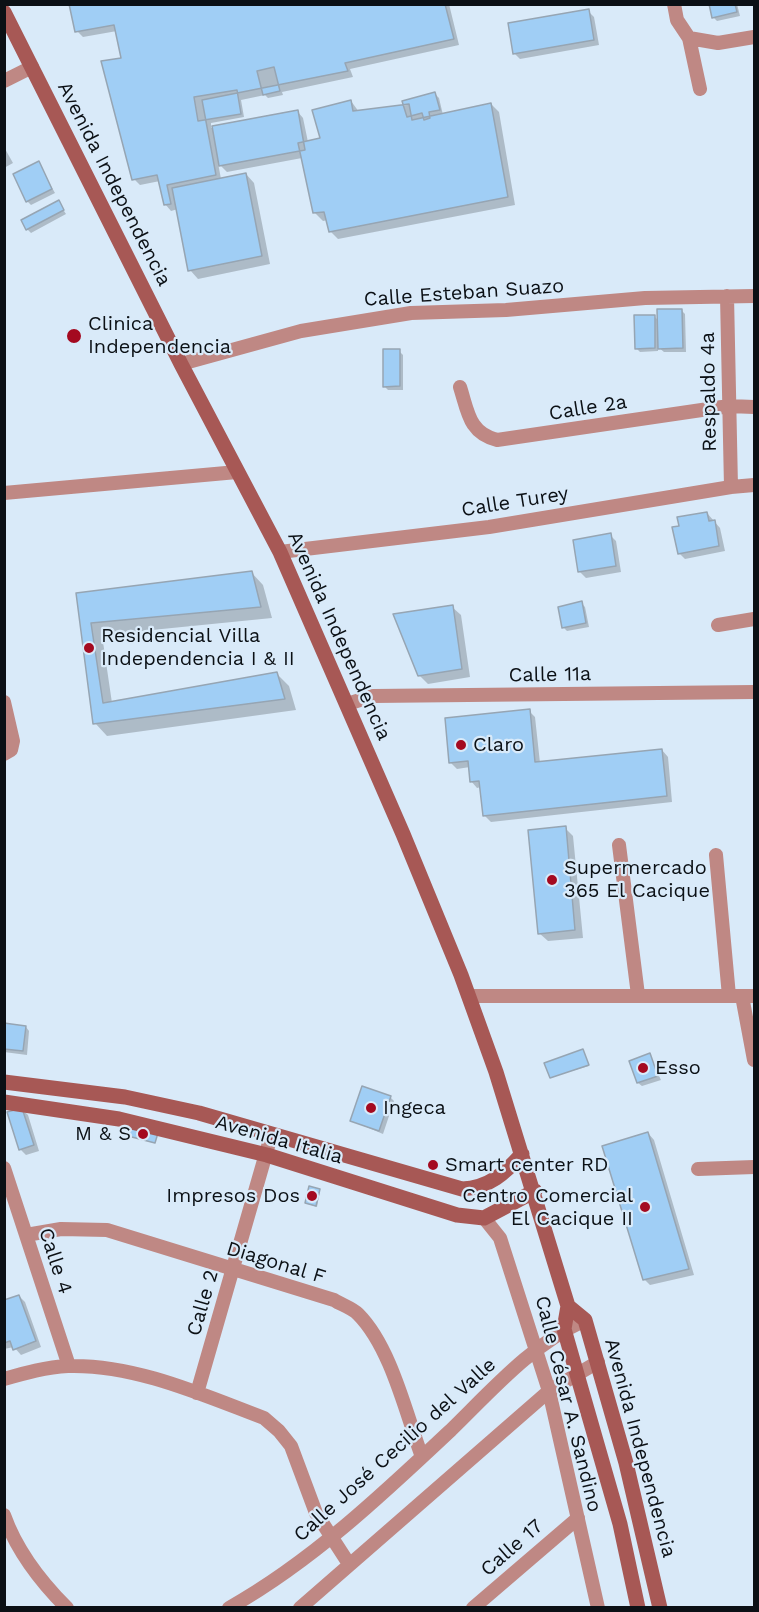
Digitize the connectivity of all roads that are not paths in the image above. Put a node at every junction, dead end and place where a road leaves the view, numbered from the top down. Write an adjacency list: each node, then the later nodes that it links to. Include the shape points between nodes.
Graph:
1 (674, 4): 4 (street, via 677,20)
2 (4, 12): 5 (main road, Avenida Independencia)
3 (754, 37): 4 (street, via 718,43)
4 (689, 38): 7 (street)
5 (32, 67): 6 (street); 10 (main road, Avenida Independencia)
6 (4, 81)
7 (700, 89)
8 (727, 296): 9 (street, Calle Esteban Suazo); 10 (street, Calle Esteban Suazo, via 380,316 301,331); 12 (street, Respaldo 4a)
9 (754, 296)
10 (181, 364): 14 (main road, Avenida Independencia)
11 (460, 387): 12 (street, Calle 2a, via 472,425 486,437 497,440)
12 (729, 406): 13 (street, Calle 2a); 16 (street, Respaldo 4a)
13 (754, 407)
14 (237, 472): 17 (street); 18 (main road, Avenida Independencia)
15 (754, 486): 16 (street, Calle Turey)
16 (731, 487): 18 (street, Calle Turey, via 489,527)
17 (4, 493)
18 (280, 552): 23 (main road, Avenida Independencia)
19 (754, 619): 20 (street)
20 (718, 625)
21 (754, 692): 23 (street, Calle 11a, via 373,696)
22 (4, 702): 24 (street, via 13,741)
23 (347, 704): 28 (main road, Avenida Independencia)
24 (4, 754)
25 (619, 845): 27 (street)
26 (716, 855): 29 (street)
27 (638, 995): 28 (street); 29 (street)
28 (469, 996): 34 (main road, Avenida Independencia)
29 (742, 996): 30 (street)
30 (754, 1060)
31 (4, 1082): 33 (main road, Avenida Italia, via 125,1097 199,1113)
32 (4, 1102): 35 (main road, Avenida Italia, via 119,1119)
33 (271, 1136): 34 (main road, Avenida Italia, via 462,1189 489,1184); 35 (street, Calle 2)
34 (522, 1154): 39 (main road, Avenida Independencia)
35 (267, 1155): 40 (main road, Avenida Italia, via 457,1215); 42 (street, Calle 2)
36 (754, 1167): 38 (street)
37 (4, 1168): 41 (street, Calle 4)
38 (698, 1169)
39 (535, 1191): 40 (main road); 43 (main road, Avenida Independencia)
40 (484, 1218): 46 (street, Calle César A. Sandino, via 500,1238)
41 (26, 1235): 42 (street, Diagonal F, via 61,1229 106,1230); 48 (street, Calle 4)
42 (233, 1271): 52 (street, Calle 2); 53 (street, Diagonal F, via 334,1300 357,1313 386,1357)
43 (568, 1306): 44 (main road, Avenida Independencia); 45 (main road, Avenida Independencia)
44 (585, 1320): 45 (street, Calle José Cecilio del Valle); 47 (main road, Avenida Independencia)
45 (564, 1329): 46 (street, Calle José Cecilio del Valle); 49 (main road, Avenida Independencia)
46 (537, 1348): 51 (street, Calle César A. Sandino); 53 (street, Calle José Cecilio del Valle)
47 (598, 1362): 49 (street); 64 (main road, Avenida Independencia)
48 (69, 1366): 50 (street); 52 (street, via 141,1376)
49 (576, 1373): 51 (street); 63 (main road, Avenida Independencia, via 620,1524)
50 (4, 1379)
51 (549, 1391): 55 (street, Calle César A. Sandino); 57 (street)
52 (197, 1393): 56 (street, via 264,1418 279,1431 291,1446 316,1513)
53 (422, 1457): 56 (street, Calle José Cecilio del Valle)
54 (4, 1515): 58 (street, via 11,1534)
55 (578, 1518): 61 (street, Calle 17); 62 (street, Calle César A. Sandino)
56 (332, 1535): 57 (street); 59 (street, Calle José Cecilio del Valle, via 261,1590)
57 (350, 1564): 60 (street)
58 (67, 1606)
59 (229, 1608)
60 (300, 1608)
61 (473, 1608)
62 (598, 1608)
63 (638, 1608)
64 (660, 1608)

